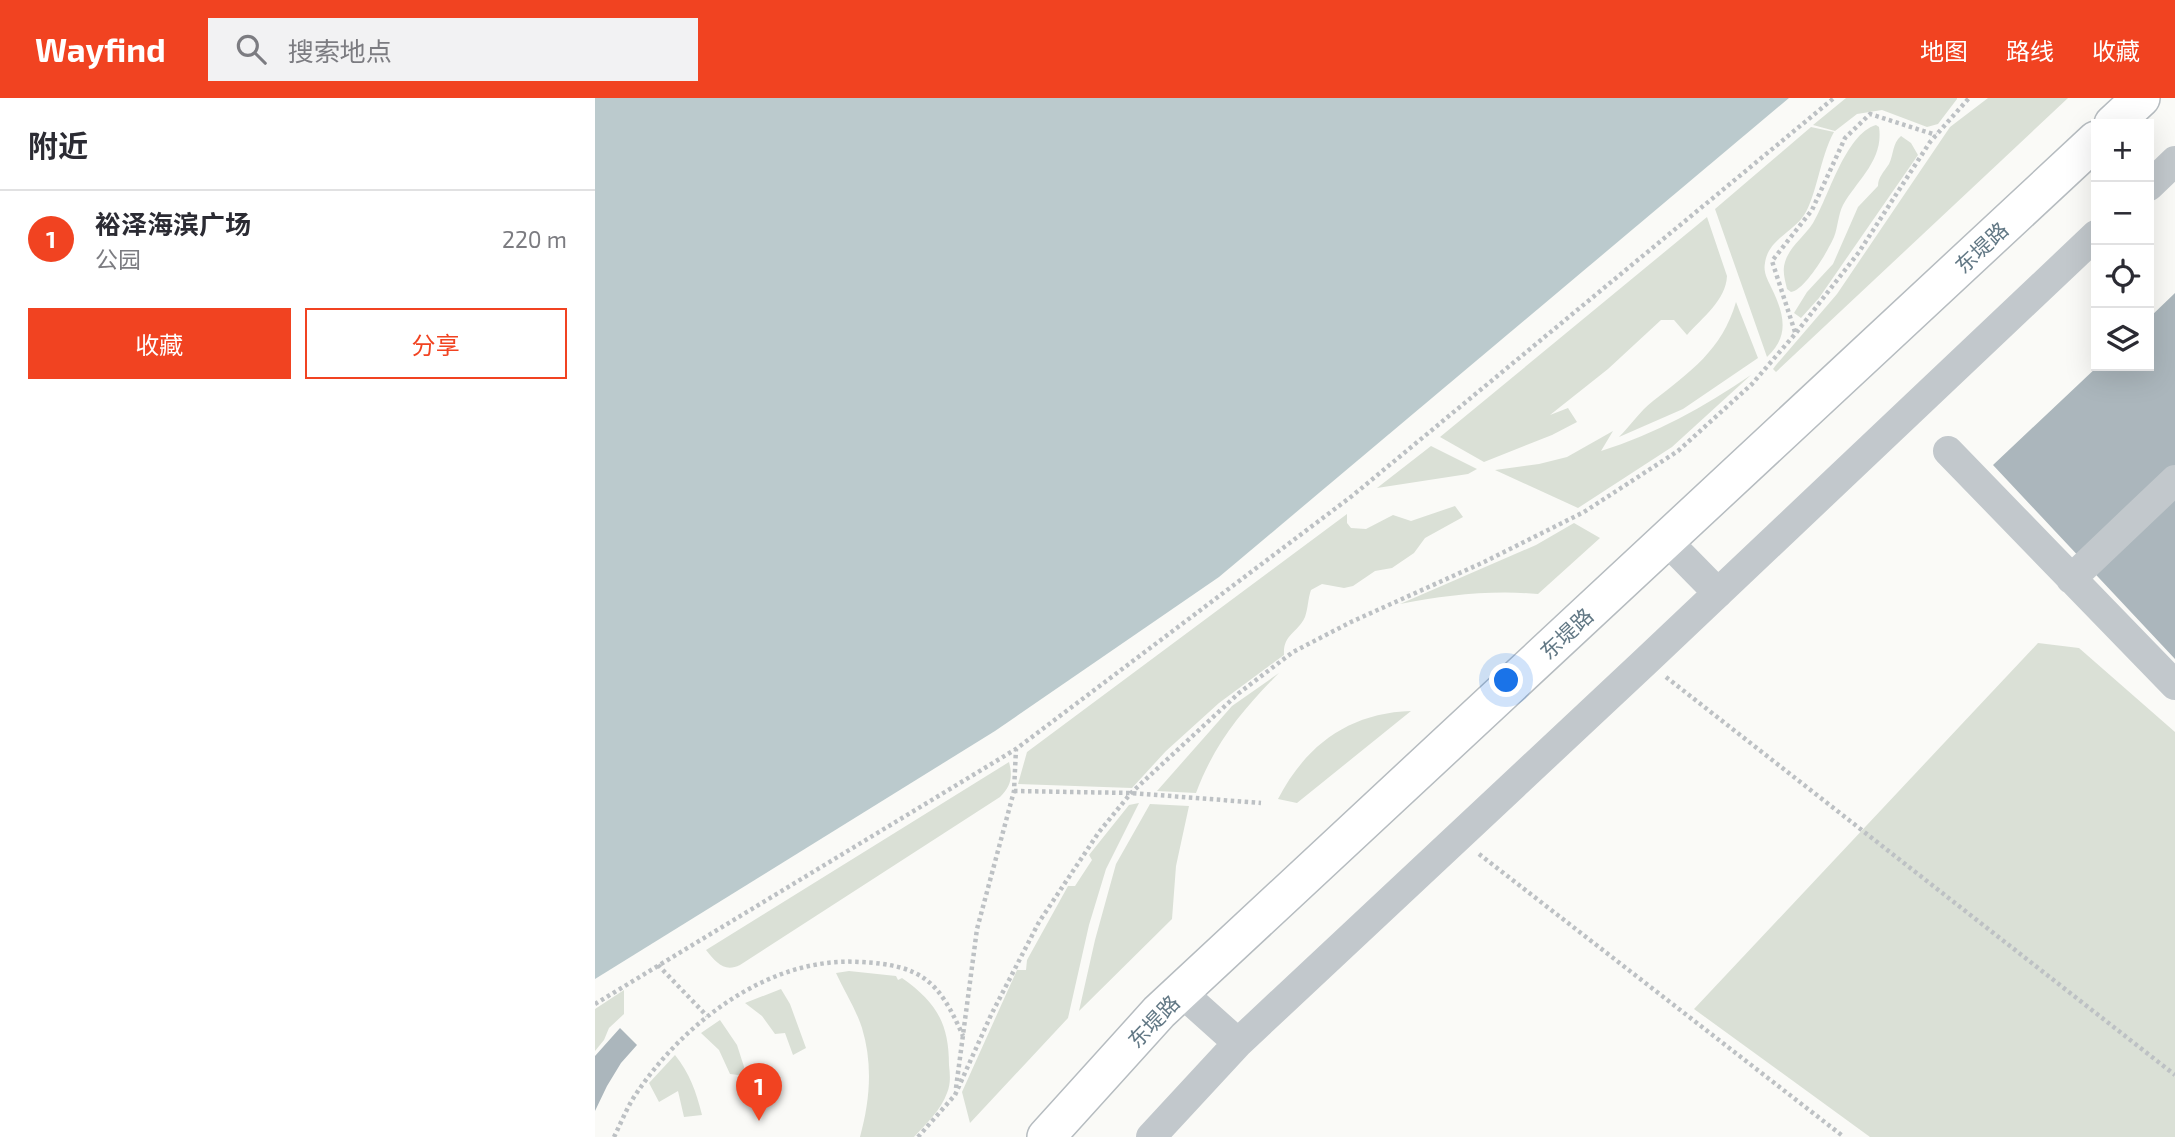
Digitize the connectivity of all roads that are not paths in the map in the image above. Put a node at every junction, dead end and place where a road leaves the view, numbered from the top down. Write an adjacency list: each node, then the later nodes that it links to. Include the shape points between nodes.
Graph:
1 (2141, 98): 2 (main road)
2 (2118, 119)
3 (2091, 145): 9 (main road, 东堤路)
4 (2175, 161): 5 (street)
5 (2153, 182)
6 (2091, 240): 11 (street)
7 (1948, 451): 10 (street)
8 (2175, 480): 10 (street)
9 (1666, 540): 11 (street); 13 (main road, 东堤路)
10 (2071, 579): 12 (street)
11 (1718, 593): 14 (street)
12 (2169, 668)
13 (1181, 992): 14 (street); 15 (main road, 东堤路)
14 (1238, 1043): 16 (street)
15 (1046, 1137)
16 (1151, 1137)

